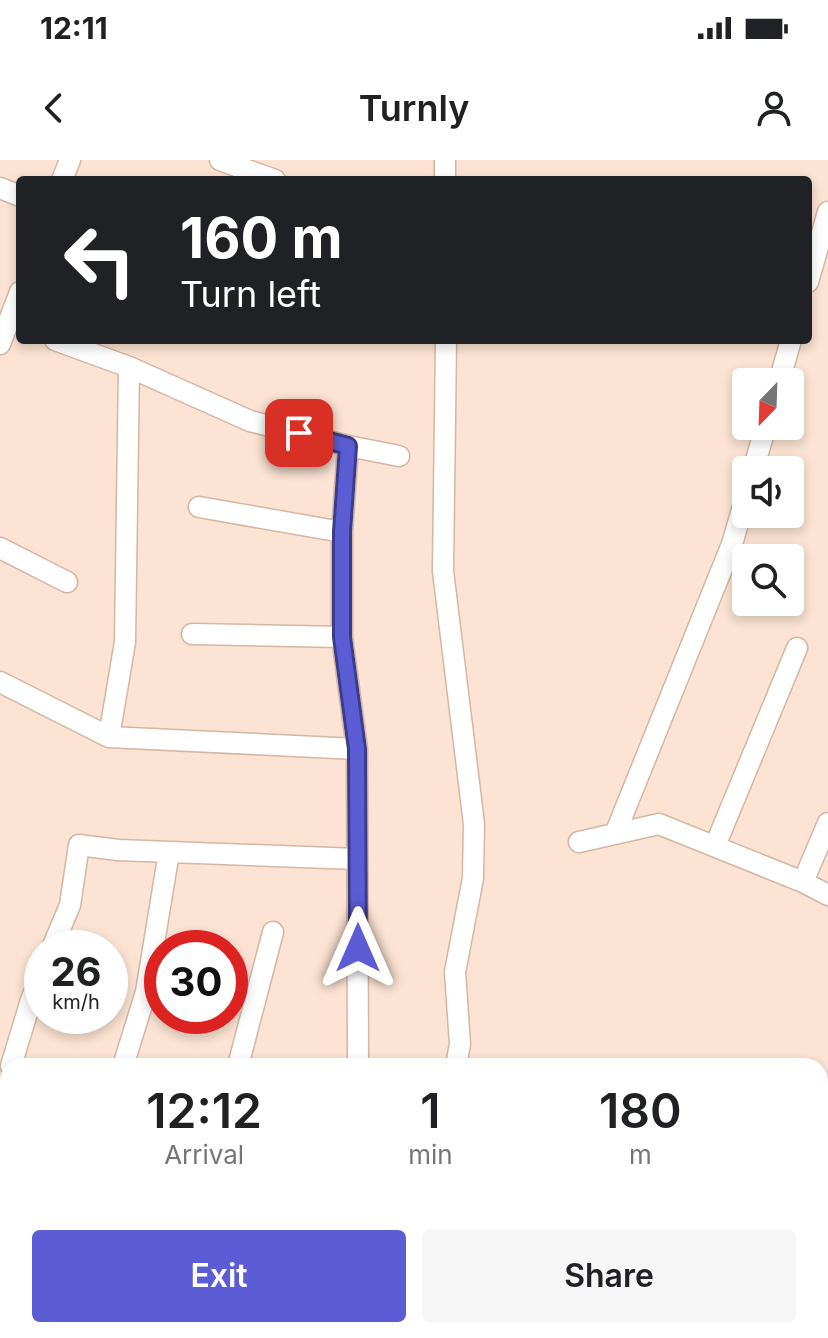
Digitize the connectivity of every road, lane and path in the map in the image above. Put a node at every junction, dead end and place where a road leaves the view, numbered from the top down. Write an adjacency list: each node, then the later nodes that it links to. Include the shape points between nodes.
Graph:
1 (220, 160): 2 (street)
2 (264, 176)
3 (828, 212): 4 (street)
4 (812, 268)
5 (14, 326): 6 (street)
6 (0, 344)
7 (66, 344): 10 (street)
8 (446, 344): 40 (street, via 443,571 474,824 473,878 455,972)
9 (790, 344): 11 (street)
10 (129, 367): 12 (street, via 250,421); 23 (street, via 125,642)
11 (783, 368)
12 (348, 446): 13 (street); 16 (street)
13 (399, 456)
14 (199, 507): 16 (street)
15 (737, 528): 26 (street)
16 (342, 532): 20 (street)
17 (0, 548): 18 (street)
18 (67, 582)
19 (192, 634): 20 (street)
20 (342, 637): 24 (street)
21 (797, 648): 28 (street)
22 (0, 682): 23 (street)
23 (109, 737): 24 (street)
24 (357, 749): 30 (street)
25 (828, 823): 31 (street)
26 (615, 834): 27 (street); 28 (street, via 659,824)
27 (579, 842)
28 (715, 846): 31 (street)
29 (169, 852): 30 (street); 33 (street, via 79,845 70,905); 37 (street, via 146,992)
30 (357, 859): 39 (street)
31 (803, 882): 32 (street)
32 (828, 895)
33 (60, 930)
34 (273, 932): 38 (street)
35 (24, 1023): 36 (street)
36 (13, 1058)
37 (125, 1058)
38 (240, 1058)
39 (358, 1058)
40 (457, 1058)

